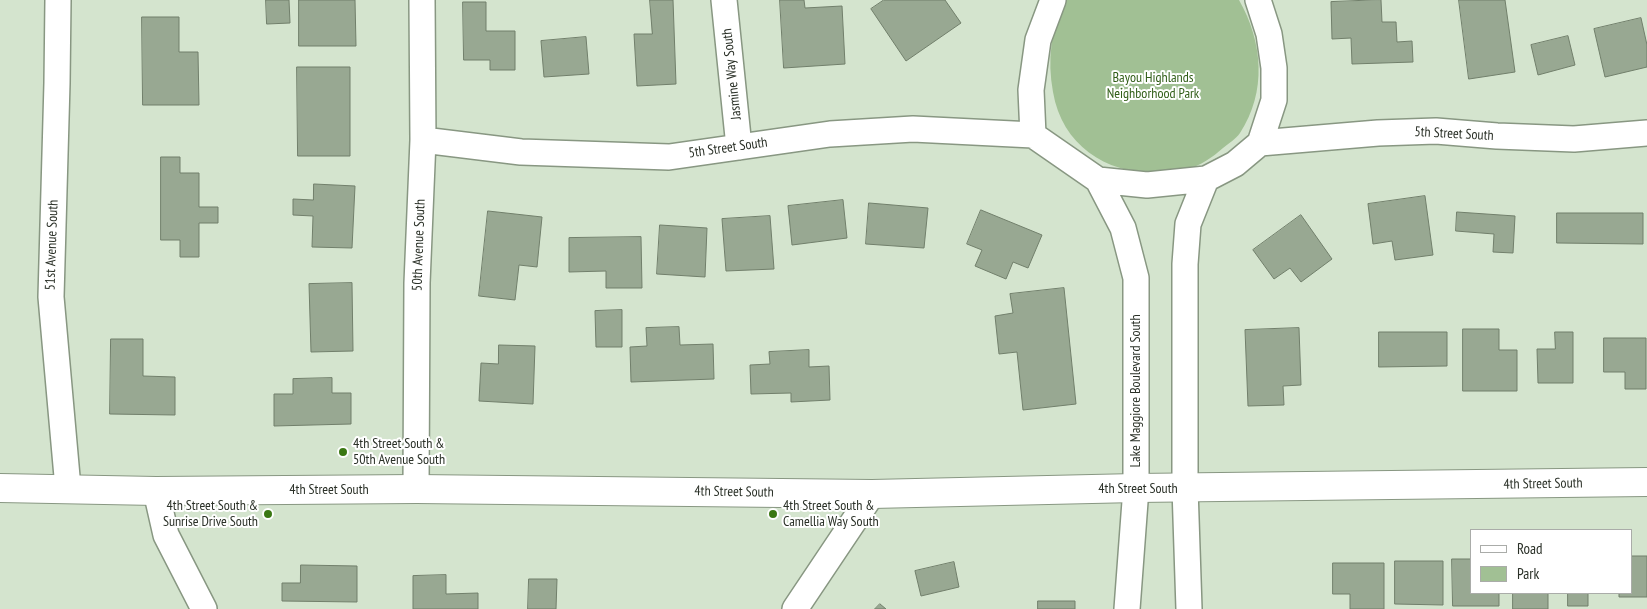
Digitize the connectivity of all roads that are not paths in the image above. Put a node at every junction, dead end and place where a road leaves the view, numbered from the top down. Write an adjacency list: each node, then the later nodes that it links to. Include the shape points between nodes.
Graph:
1 (58, 0): 15 (street, 51st Avenue South, via 51,296)
2 (422, 0): 8 (street, 50th Avenue South)
3 (724, 0): 10 (street, Jasmine Way South)
4 (1053, 0): 7 (street, via 1038,40 1031,90)
5 (1258, 0): 9 (street, via 1269,34 1274,68 1274,100)
6 (1647, 133): 9 (street, 5th Street South, via 1574,139 1436,131 1378,132)
7 (1033, 135): 10 (street, 5th Street South, via 913,129 830,134); 12 (street, Lake Maggiore Boulevard South)
8 (423, 140): 10 (street, 5th Street South, via 521,152 669,157); 18 (street, 50th Avenue South, via 417,283)
9 (1260, 143): 11 (street, Lake Maggiore Boulevard South, via 1236,164)
10 (739, 147)
11 (1206, 179): 12 (street, Lake Maggiore Boulevard South, via 1147,185); 17 (street, via 1188,224 1185,264)
12 (1098, 180): 16 (street, Lake Maggiore Boulevard South, via 1123,228 1136,278)
13 (1647, 482): 17 (street, 4th Street South)
14 (0, 488): 15 (street, 4th Street South)
15 (68, 488): 19 (street, 4th Street South)
16 (1136, 488): 17 (street, 4th Street South); 20 (street, 4th Street South); 23 (street, Lake Maggiore Boulevard South)
17 (1185, 488): 24 (street)
18 (416, 490): 19 (street, 4th Street South); 20 (street, 4th Street South)
19 (156, 491): 21 (street, via 166,535)
20 (872, 494): 22 (street)
21 (204, 609)
22 (795, 609)
23 (1127, 609)
24 (1189, 609)

